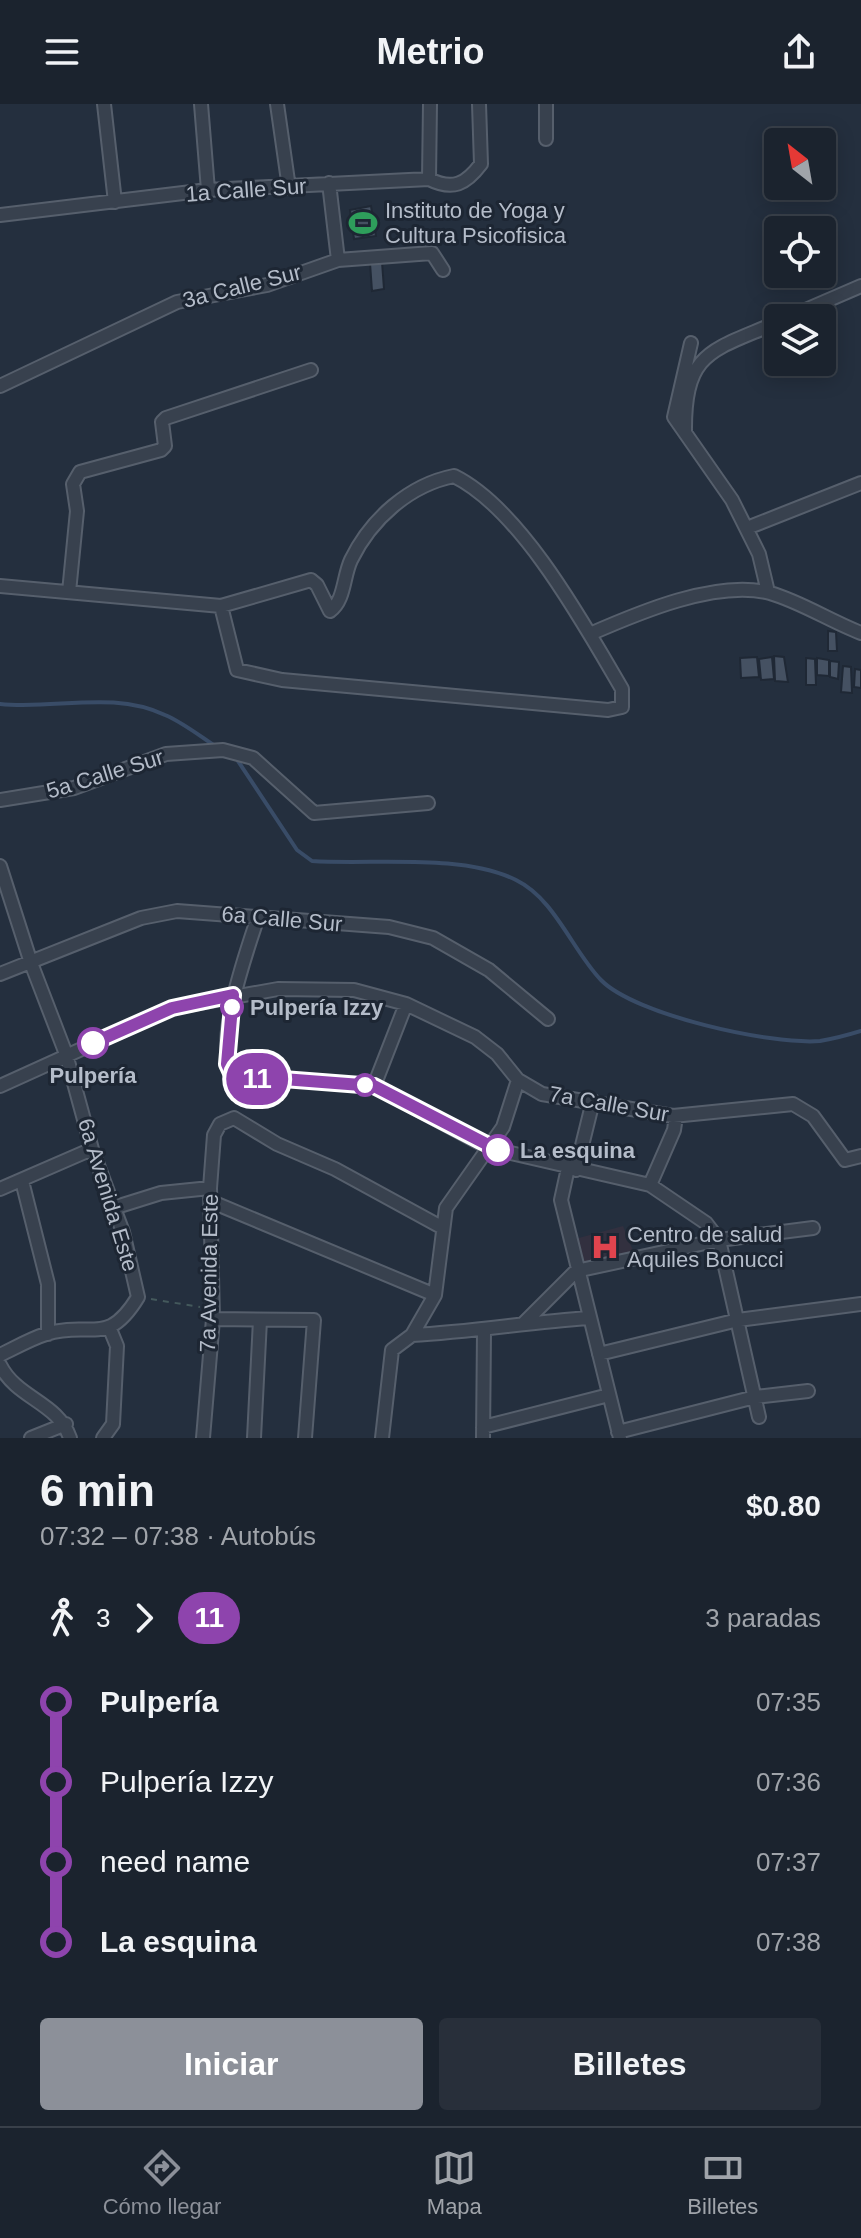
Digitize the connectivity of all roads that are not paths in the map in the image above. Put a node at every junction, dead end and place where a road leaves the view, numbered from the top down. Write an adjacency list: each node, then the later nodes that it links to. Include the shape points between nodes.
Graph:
1 (104, 104): 12 (street)
2 (201, 104): 11 (street)
3 (277, 104): 10 (street)
4 (430, 104): 8 (street)
5 (479, 104): 8 (street, 1a Calle Sur, via 481,164 460,185)
6 (546, 104): 7 (street)
7 (546, 139)
8 (429, 179): 9 (street, 1a Calle Sur)
9 (329, 183): 10 (street, 1a Calle Sur); 14 (street)
10 (289, 188): 11 (street, 1a Calle Sur)
11 (208, 190): 12 (street, 1a Calle Sur)
12 (115, 202): 13 (street, 1a Calle Sur)
13 (0, 215)
14 (338, 260): 15 (street, 3a Calle Sur, via 432,253); 21 (street, 3a Calle Sur, via 267,285 177,302)
15 (443, 270)
16 (861, 286): 17 (street)
17 (819, 304)
18 (764, 328): 22 (street, via 697,363 685,404)
19 (691, 343): 22 (street, via 674,410)
20 (311, 370): 26 (street, via 166,418 161,450 80,472 73,484 77,511)
21 (0, 386)
22 (685, 433): 24 (street)
23 (861, 483): 24 (street)
24 (747, 528): 27 (street)
25 (0, 586): 26 (street)
26 (69, 592): 28 (street)
27 (768, 592): 29 (street); 30 (street, via 721,592 677,601)
28 (221, 606): 30 (street, via 311,580 330,611 368,531 394,504 454,476 489,499 513,525); 30 (street, via 237,670 282,680 615,710 622,707 622,689)
29 (861, 633)
30 (590, 634)
31 (0, 800): 32 (street, 5a Calle Sur, via 74,788 166,754 223,750 253,758 314,813)
32 (428, 803)
33 (0, 866): 35 (street, 6a Avenida Este)
34 (257, 920): 35 (street, 6a Calle Sur, via 177,911 141,918); 37 (street); 39 (street, 6a Calle Sur, via 389,927 433,938 489,970)
35 (31, 963): 36 (street, 6a Calle Sur); 40 (street, 6a Avenida Este)
36 (0, 974)
37 (233, 995): 38 (street, 7a Calle Sur, via 278,989 354,990); 40 (street, 7a Calle Sur, via 172,1008); 43 (street, via 227,1064 232,1075)
38 (406, 1004): 41 (street, 7a Calle Sur, via 475,1037); 43 (street)
39 (548, 1019)
40 (66, 1054): 42 (street, 7a Calle Sur); 47 (street, 6a Avenida Este)
41 (518, 1080): 44 (street, 7a Calle Sur, via 542,1094); 46 (street, via 503,1127)
42 (0, 1086)
43 (374, 1086): 46 (street)
44 (593, 1101): 45 (street, 7a Calle Sur); 49 (street)
45 (676, 1116): 48 (street, 7a Calle Sur, via 793,1104 813,1116 845,1160); 51 (street)
46 (489, 1148): 49 (street); 56 (street, via 446,1208)
47 (92, 1149): 50 (street); 55 (street, 6a Avenida Este)
48 (859, 1158)
49 (572, 1169): 51 (street); 59 (street, via 561,1200)
50 (22, 1181): 53 (street); 69 (street, via 48,1284)
51 (646, 1184): 58 (street, via 706,1223)
52 (210, 1188): 54 (street, 7a Avenida Este); 55 (street, via 161,1193); 56 (street, 7a Avenida Este, via 214,1135 220,1124 234,1118)
53 (0, 1189)
54 (212, 1202): 60 (street); 62 (street, 7a Avenida Este)
55 (113, 1208): 67 (street, 6a Avenida Este, via 138,1297 126,1317)
56 (443, 1228): 60 (street)
57 (813, 1228): 58 (street)
58 (719, 1240): 59 (street); 65 (street)
59 (576, 1271): 63 (street); 66 (street)
60 (435, 1295): 70 (street)
61 (861, 1304): 65 (street)
62 (213, 1313): 64 (street); 84 (street, 7a Avenida Este)
63 (589, 1318): 66 (street); 71 (street)
64 (260, 1320): 85 (street); 86 (street, via 314,1321)
65 (738, 1320): 71 (street); 76 (street)
66 (524, 1323): 68 (street)
67 (110, 1329): 69 (street); 83 (street, via 117,1346 113,1424)
68 (484, 1332): 70 (street); 79 (street)
69 (48, 1334): 72 (street)
70 (412, 1335): 87 (street, via 392,1350)
71 (599, 1354): 75 (street)
72 (0, 1355)
73 (0, 1365): 78 (street, via 16,1388)
74 (808, 1391): 76 (street)
75 (609, 1395): 79 (street); 80 (street)
76 (755, 1397): 77 (street); 80 (street)
77 (759, 1417)
78 (66, 1424): 81 (street); 82 (street)
79 (483, 1432)
80 (619, 1435)
81 (31, 1438)
82 (70, 1438)
83 (103, 1438)
84 (203, 1438)
85 (254, 1438)
86 (305, 1438)
87 (382, 1438)

